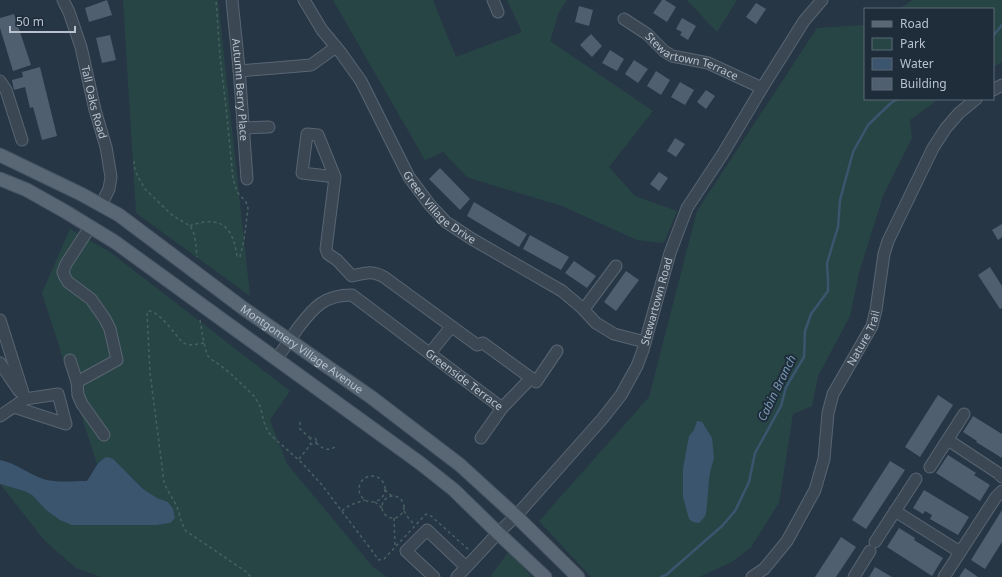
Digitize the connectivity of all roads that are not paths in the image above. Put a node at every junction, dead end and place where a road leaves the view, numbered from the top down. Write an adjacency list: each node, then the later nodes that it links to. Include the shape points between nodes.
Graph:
1 (232, 0): 9 (street, Autumn Berry Place)
2 (304, 0): 8 (street, Green Village Drive, via 322,30)
3 (493, 0): 6 (street)
4 (822, 0): 11 (street, Stewartown Road, via 804,20)
5 (67, 1): 20 (street, Tall Oaks Road, via 81,47 111,177 109,190)
6 (498, 12)
7 (624, 19): 11 (street, Stewartown Terrace, via 647,34 672,56 708,63)
8 (336, 47): 9 (street, via 311,65); 25 (street, Green Village Drive, via 361,81 409,177 446,222 562,291)
9 (239, 71): 14 (street, Autumn Berry Place)
10 (0, 81): 15 (street, via 6,90)
11 (762, 88): 29 (street, Stewartown Road, via 687,208 670,253)
12 (975, 100): 58 (street, Nature Trail, via 959,113 933,148 888,241 872,326 833,394 828,413 824,459 815,490 787,541 764,569)
13 (269, 127): 14 (street)
14 (244, 128): 19 (street, Autumn Berry Place)
15 (22, 140)
16 (0, 155): 20 (main road, Montgomery Village Avenue)
17 (334, 177): 23 (street, via 326,249 328,254)
18 (0, 179): 21 (main road, Montgomery Village Avenue, via 26,190)
19 (247, 179)
20 (100, 205): 28 (main road, Montgomery Village Avenue, via 119,215)
21 (90, 227): 32 (main road, Montgomery Village Avenue, via 115,242); 36 (street, via 63,272 68,282 90,299 105,319 117,360)
22 (616, 266): 25 (street)
23 (352, 276): 24 (street); 27 (street, via 366,273 380,275)
24 (352, 295): 28 (street, via 341,295 319,304); 31 (street, Greenside Terrace)
25 (584, 310): 29 (street, Green Village Drive, via 596,323 614,334)
26 (0, 320): 37 (street)
27 (451, 327): 31 (street); 35 (street, via 477,345 483,343)
28 (290, 340): 32 (street); 50 (main road, Montgomery Village Avenue, via 371,397 460,465)
29 (645, 342): 50 (street, Stewartown Road, via 637,366 621,395)
30 (557, 351): 35 (street, Greenside Terrace, via 536,382)
31 (430, 353): 39 (street, Greenside Terrace)
32 (276, 359): 51 (main road, Montgomery Village Avenue, via 437,476)
33 (70, 360): 36 (street)
34 (0, 363): 37 (street)
35 (531, 378): 39 (street, Greenside Terrace)
36 (77, 382): 42 (street, via 78,396 82,404)
37 (25, 399): 38 (street); 38 (street, via 58,394 66,424)
38 (14, 407): 41 (street)
39 (502, 408): 43 (street)
40 (964, 414): 44 (street)
41 (0, 416)
42 (104, 435)
43 (481, 438)
44 (948, 440): 45 (street); 46 (street)
45 (930, 467)
46 (1002, 477)
47 (916, 479): 49 (street)
48 (1002, 491): 52 (street)
49 (895, 511): 52 (street); 59 (street)
50 (516, 516): 51 (street, Stewartown Road); 57 (main road, Montgomery Village Avenue)
51 (498, 533): 53 (street, Stewartown Road); 56 (main road, Montgomery Village Avenue)
52 (960, 552): 60 (street)
53 (464, 564): 54 (street, via 427,530 406,551); 55 (street, Stewartown Road)
54 (434, 577)
55 (457, 577)
56 (545, 577)
57 (578, 577)
58 (752, 577)
59 (854, 577)
60 (944, 577)

